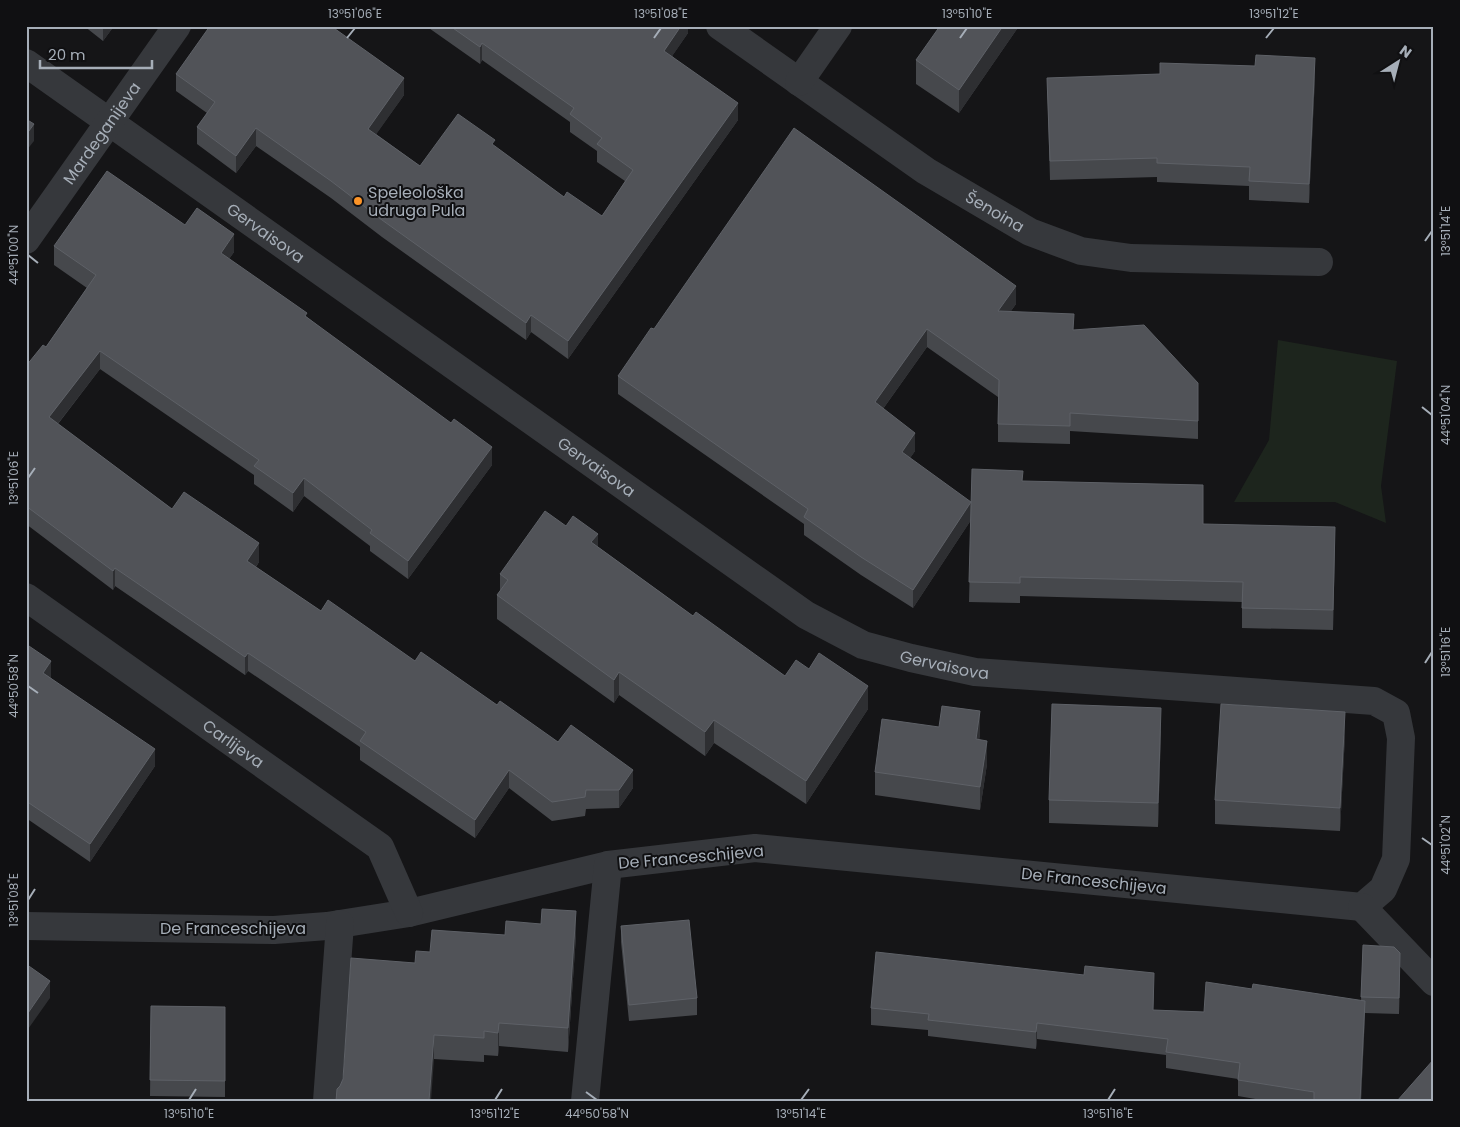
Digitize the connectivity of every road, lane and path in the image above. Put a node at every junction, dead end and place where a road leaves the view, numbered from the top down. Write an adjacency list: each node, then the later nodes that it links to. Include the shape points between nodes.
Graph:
1 (176, 26): 6 (street, Mardeganijeva)
2 (720, 26): 5 (street, Šenoina)
3 (838, 26): 5 (street)
4 (26, 64): 6 (street, Gervaisova)
5 (799, 82): 8 (street, Šenoina, via 926,171 1030,232 1081,251 1131,258)
6 (109, 122): 7 (street, Mardeganijeva); 11 (street, Gervaisova, via 806,615 862,645 975,672 1374,701 1396,713 1402,738 1396,859 1383,889)
7 (26, 240)
8 (1319, 262)
9 (26, 597): 12 (street, Carlijeva, via 380,847)
10 (608, 865): 11 (street, De Franceschijeva, via 755,848); 12 (street, De Franceschijeva); 17 (street)
11 (1362, 907): 15 (street)
12 (409, 914): 13 (street, De Franceschijeva)
13 (340, 924): 14 (street, De Franceschijeva, via 274,930); 16 (street)
14 (26, 926)
15 (1434, 982)
16 (328, 1101)
17 (586, 1101)

